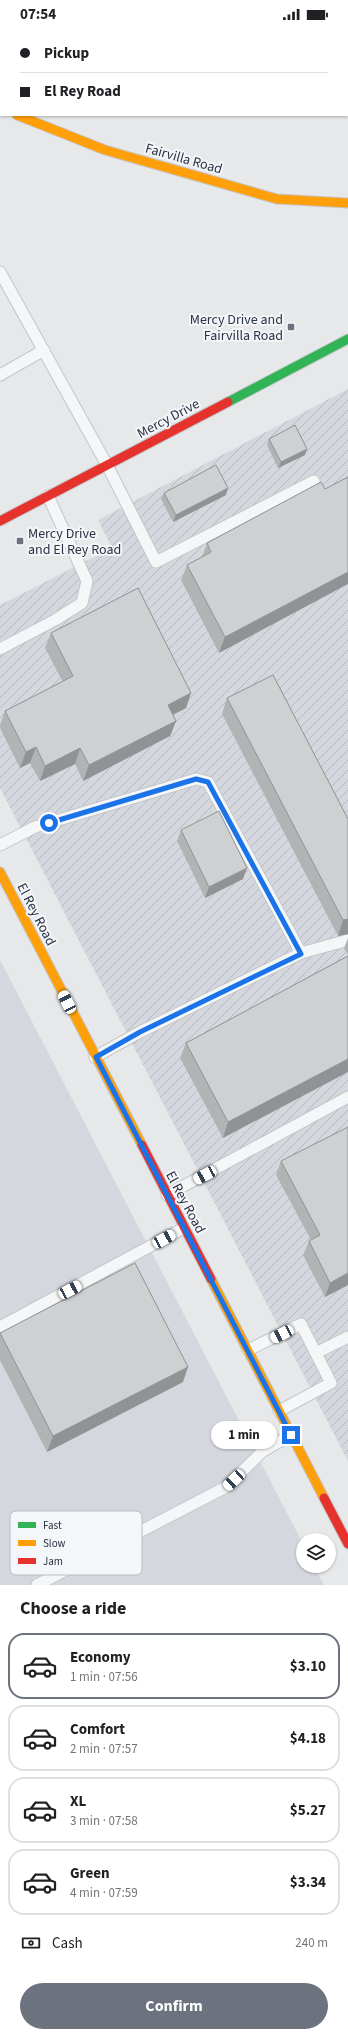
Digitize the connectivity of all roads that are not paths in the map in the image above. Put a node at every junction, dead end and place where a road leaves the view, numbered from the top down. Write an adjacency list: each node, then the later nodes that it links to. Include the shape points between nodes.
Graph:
1 (20, 116): 2 (street, Fairvilla Road, via 106,150 277,199)
2 (348, 203)
3 (0, 272): 5 (lane)
4 (348, 339): 7 (street, Mercy Drive)
5 (44, 350): 6 (lane); 7 (lane)
6 (0, 375)
7 (107, 465): 8 (lane, via 156,562); 9 (street, Mercy Drive)
8 (314, 482)
9 (48, 496): 10 (street, Mercy Drive); 11 (lane, via 87,581 82,603)
10 (0, 521)
11 (0, 649)
12 (0, 845): 16 (lane, via 34,827 196,779 208,782)
13 (0, 872): 14 (street, El Rey Road)
14 (5, 895): 17 (street, El Rey Road)
15 (348, 940): 16 (lane)
16 (301, 954): 17 (lane, via 140,1032)
17 (96, 1057): 19 (street, El Rey Road)
18 (348, 1097): 19 (lane)
19 (167, 1195): 20 (street, El Rey Road)
20 (184, 1228): 21 (lane); 23 (street, El Rey Road)
21 (0, 1327)
22 (348, 1337): 24 (lane)
23 (248, 1350): 24 (lane, via 301,1324); 25 (street, El Rey Road)
24 (316, 1353): 25 (lane, via 331,1383)
25 (279, 1411): 26 (street, El Rey Road)
26 (291, 1435): 27 (lane, via 263,1450 226,1487); 28 (street, El Rey Road)
27 (142, 1530)
28 (348, 1544)
29 (55, 1575): 30 (lane)
30 (36, 1585)

